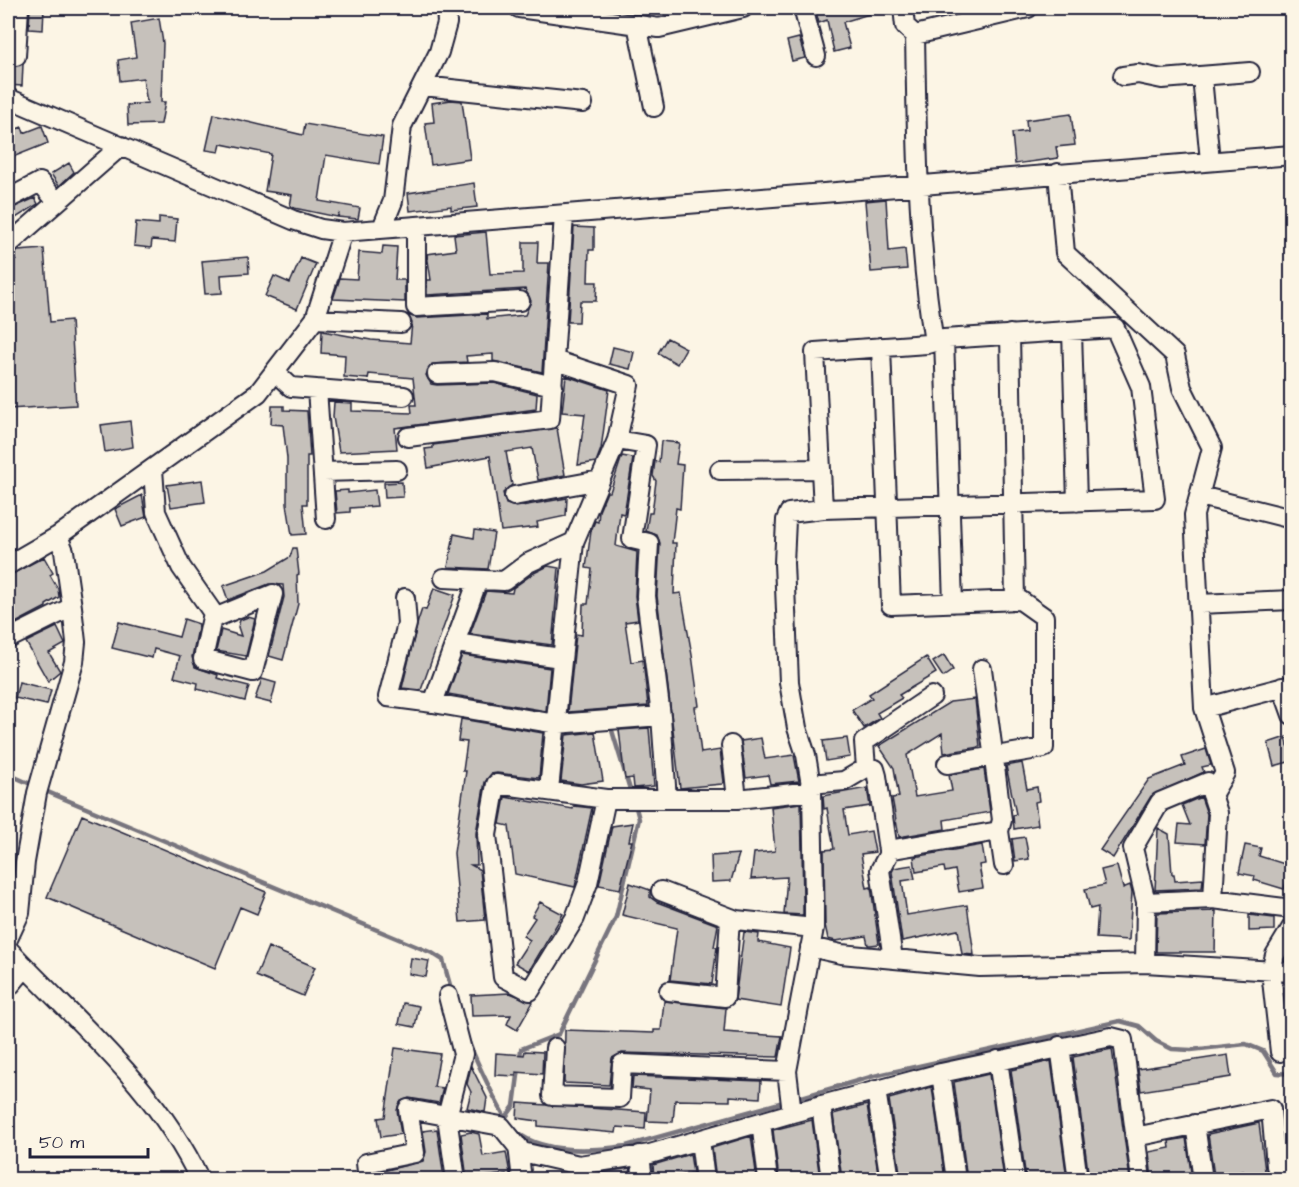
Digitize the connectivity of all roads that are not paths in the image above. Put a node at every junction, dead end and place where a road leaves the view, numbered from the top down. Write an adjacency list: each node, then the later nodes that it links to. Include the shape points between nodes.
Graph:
1 (19, 8): 10 (street, via 16,56)
2 (446, 8): 15 (street, via 447,23 440,52)
3 (519, 8): 8 (street)
4 (743, 8): 8 (street, via 659,28)
5 (803, 8): 11 (street)
6 (903, 8): 9 (street, via 905,26)
7 (1028, 8): 9 (street)
8 (637, 24): 18 (street)
9 (915, 35): 23 (street)
10 (8, 56)
11 (816, 56)
12 (1250, 72): 14 (street)
13 (1123, 76): 14 (street)
14 (1202, 77): 21 (street)
15 (423, 86): 17 (street); 28 (street, via 402,126 393,201)
16 (8, 98): 19 (street)
17 (583, 103)
18 (654, 107)
19 (121, 146): 25 (street); 29 (street, via 293,220)
20 (1292, 155): 21 (street)
21 (1210, 161): 22 (street)
22 (1059, 173): 23 (street); 53 (street, via 1065,253 1175,355 1182,388 1212,448)
23 (918, 185): 26 (street); 36 (street, via 925,288)
24 (8, 199): 25 (street, via 40,182)
25 (57, 202): 30 (street)
26 (564, 215): 27 (street); 38 (street)
27 (416, 225): 28 (street); 31 (street, via 416,307)
28 (382, 228): 29 (street)
29 (343, 232): 32 (street)
30 (8, 245)
31 (520, 302)
32 (315, 319): 33 (street); 39 (street)
33 (401, 323)
34 (1072, 331): 35 (street); 54 (street); 54 (street, via 1115,328 1141,387 1155,499)
35 (1010, 334): 36 (street); 55 (street)
36 (939, 340): 37 (street); 57 (street)
37 (881, 347): 47 (street, via 815,352); 56 (street)
38 (554, 360): 41 (street); 45 (street, via 629,384)
39 (276, 373): 42 (street, via 291,387); 46 (street, via 258,393)
40 (437, 374): 41 (street, via 495,372)
41 (553, 386): 44 (street, via 550,419)
42 (317, 389): 43 (street); 50 (street)
43 (404, 396)
44 (408, 437)
45 (616, 440): 51 (street); 82 (street, via 646,445 632,538 649,543 646,596)
46 (153, 469): 61 (street); 72 (street, via 156,512 181,567 213,613)
47 (820, 469): 49 (street); 58 (street)
48 (398, 470): 50 (street)
49 (720, 470)
50 (323, 472): 59 (street)
51 (600, 480): 52 (street); 62 (street)
52 (514, 496)
53 (1200, 496): 60 (street); 70 (street, via 1194,515)
54 (1077, 502): 55 (street)
55 (1014, 504): 57 (street); 67 (street)
56 (886, 506): 57 (street); 58 (street); 69 (street, via 891,605)
57 (950, 507): 69 (street)
58 (823, 509): 88 (street, via 789,513 784,563 789,682)
59 (326, 519)
60 (1292, 519)
61 (58, 536): 63 (street); 71 (street)
62 (574, 542): 65 (street, via 528,563 504,581); 75 (street)
63 (8, 565)
64 (444, 578): 65 (street)
65 (478, 580): 74 (street)
66 (405, 598): 79 (street, via 407,624 388,697)
67 (1015, 600): 69 (street); 85 (street, via 1044,617 1044,748)
68 (1292, 600): 70 (street)
69 (953, 603)
70 (1199, 604): 80 (street)
71 (72, 607): 73 (street); 104 (street, via 74,662 39,785 20,914)
72 (212, 619): 72 (street, via 203,659 254,672 273,594)
73 (8, 639)
74 (455, 643): 75 (street); 79 (street)
75 (561, 658): 83 (street)
76 (982, 669): 85 (street)
77 (1287, 686): 80 (street); 81 (street)
78 (932, 696): 87 (street, via 864,742)
79 (433, 703): 83 (street)
80 (1204, 708): 90 (street, via 1225,773)
81 (1292, 715)
82 (661, 716): 83 (street); 92 (street)
83 (556, 724): 89 (street)
84 (731, 745): 93 (street)
85 (993, 757): 86 (street); 94 (street, via 1002,820)
86 (947, 764)
87 (866, 768): 88 (street, via 844,781); 95 (street, via 875,769 877,776)
88 (811, 787): 93 (street); 103 (street)
89 (549, 790): 91 (street); 91 (street, via 496,784 487,835 503,977 530,991 575,918 588,883)
90 (1212, 795): 98 (street, via 1218,813); 99 (street, via 1208,782 1160,802 1133,849)
91 (606, 799): 92 (street)
92 (667, 799): 93 (street)
93 (737, 799)
94 (999, 831): 95 (street); 96 (street)
95 (888, 850): 107 (street, via 880,870)
96 (1004, 865)
97 (661, 891): 101 (street)
98 (1214, 899): 99 (street); 100 (street)
99 (1146, 902): 108 (street)
100 (1292, 909)
101 (730, 918): 103 (street); 113 (street, via 725,997)
102 (1292, 927): 110 (street, via 1275,955)
103 (814, 928): 105 (street)
104 (8, 939)
105 (810, 947): 107 (street); 119 (street)
106 (8, 949): 109 (street)
107 (893, 959): 108 (street, via 980,967)
108 (1145, 963): 110 (street)
109 (25, 968): 112 (street); 132 (street, via 148,1094 186,1150)
110 (1271, 971): 111 (street); 117 (street)
111 (1292, 972)
112 (8, 988)
113 (669, 991)
114 (448, 996): 124 (street, via 463,1054)
115 (1060, 1046): 118 (street); 127 (street, via 1111,1037 1123,1040); 143 (street)
116 (555, 1048): 119 (street, via 552,1096 620,1098 622,1064)
117 (1280, 1052)
118 (998, 1060): 120 (street); 142 (street)
119 (787, 1071): 122 (street)
120 (941, 1073): 121 (street); 141 (street)
121 (876, 1090): 123 (street); 140 (street)
122 (791, 1104): 123 (street); 125 (street)
123 (821, 1105): 139 (street)
124 (447, 1117): 129 (street, via 501,1126); 133 (street, via 408,1109 415,1153 366,1163); 134 (street)
125 (761, 1122): 128 (street); 138 (street)
126 (1196, 1124): 127 (street); 145 (street); 146 (street, via 1271,1109 1276,1166)
127 (1135, 1137): 144 (street)
128 (700, 1140): 130 (street); 137 (street)
129 (518, 1146): 131 (street, via 522,1152); 135 (street)
130 (640, 1155): 131 (street); 136 (street)
131 (580, 1172)
132 (200, 1179)
133 (368, 1179)
134 (456, 1179)
135 (522, 1179)
136 (643, 1179)
137 (705, 1179)
138 (768, 1179)
139 (831, 1179)
140 (890, 1179)
141 (956, 1179)
142 (1015, 1179)
143 (1078, 1179)
144 (1141, 1179)
145 (1203, 1179)
146 (1282, 1179)

